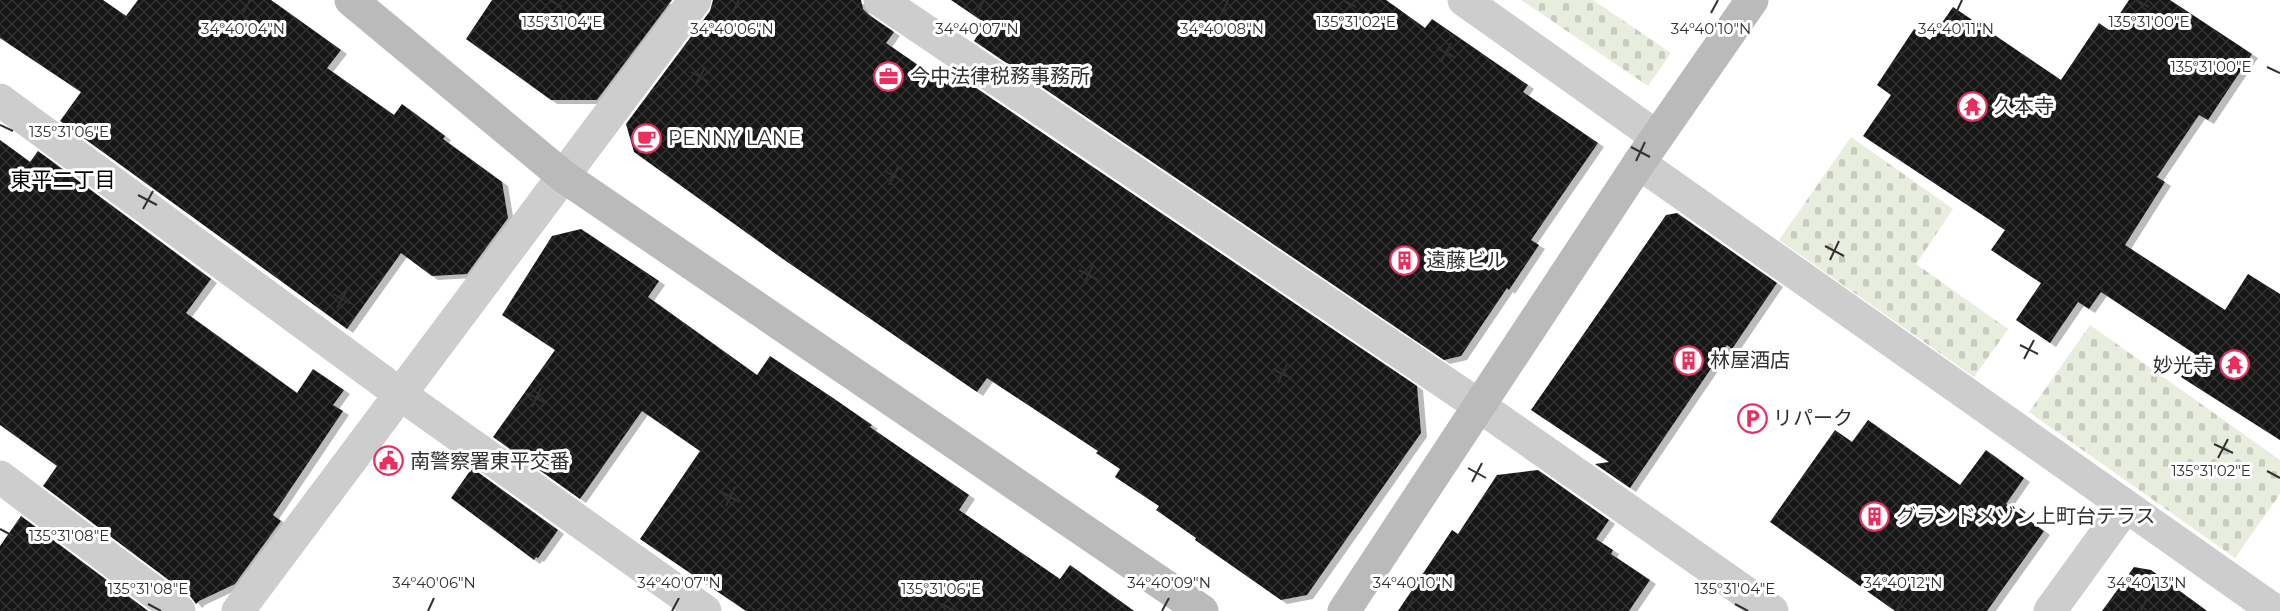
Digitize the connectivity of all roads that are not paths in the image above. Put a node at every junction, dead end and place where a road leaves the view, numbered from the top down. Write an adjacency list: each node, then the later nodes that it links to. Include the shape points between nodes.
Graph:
1 (351, 0): 9 (street)
2 (695, 0): 9 (street)
3 (880, 0): 11 (street)
4 (1464, 0): 7 (street)
5 (1752, 0): 7 (street)
6 (0, 100): 10 (street)
7 (1657, 136): 8 (street)
8 (1639, 163): 11 (street); 13 (street)
9 (563, 176): 10 (street); 17 (street)
10 (400, 394): 15 (street); 16 (street)
11 (1478, 405): 18 (street); 19 (street)
12 (0, 477): 14 (street)
13 (2126, 506): 20 (street); 21 (street)
14 (179, 611)
15 (238, 611)
16 (705, 611)
17 (1202, 611)
18 (1344, 611)
19 (1772, 611)
20 (2050, 611)
21 (2275, 611)

